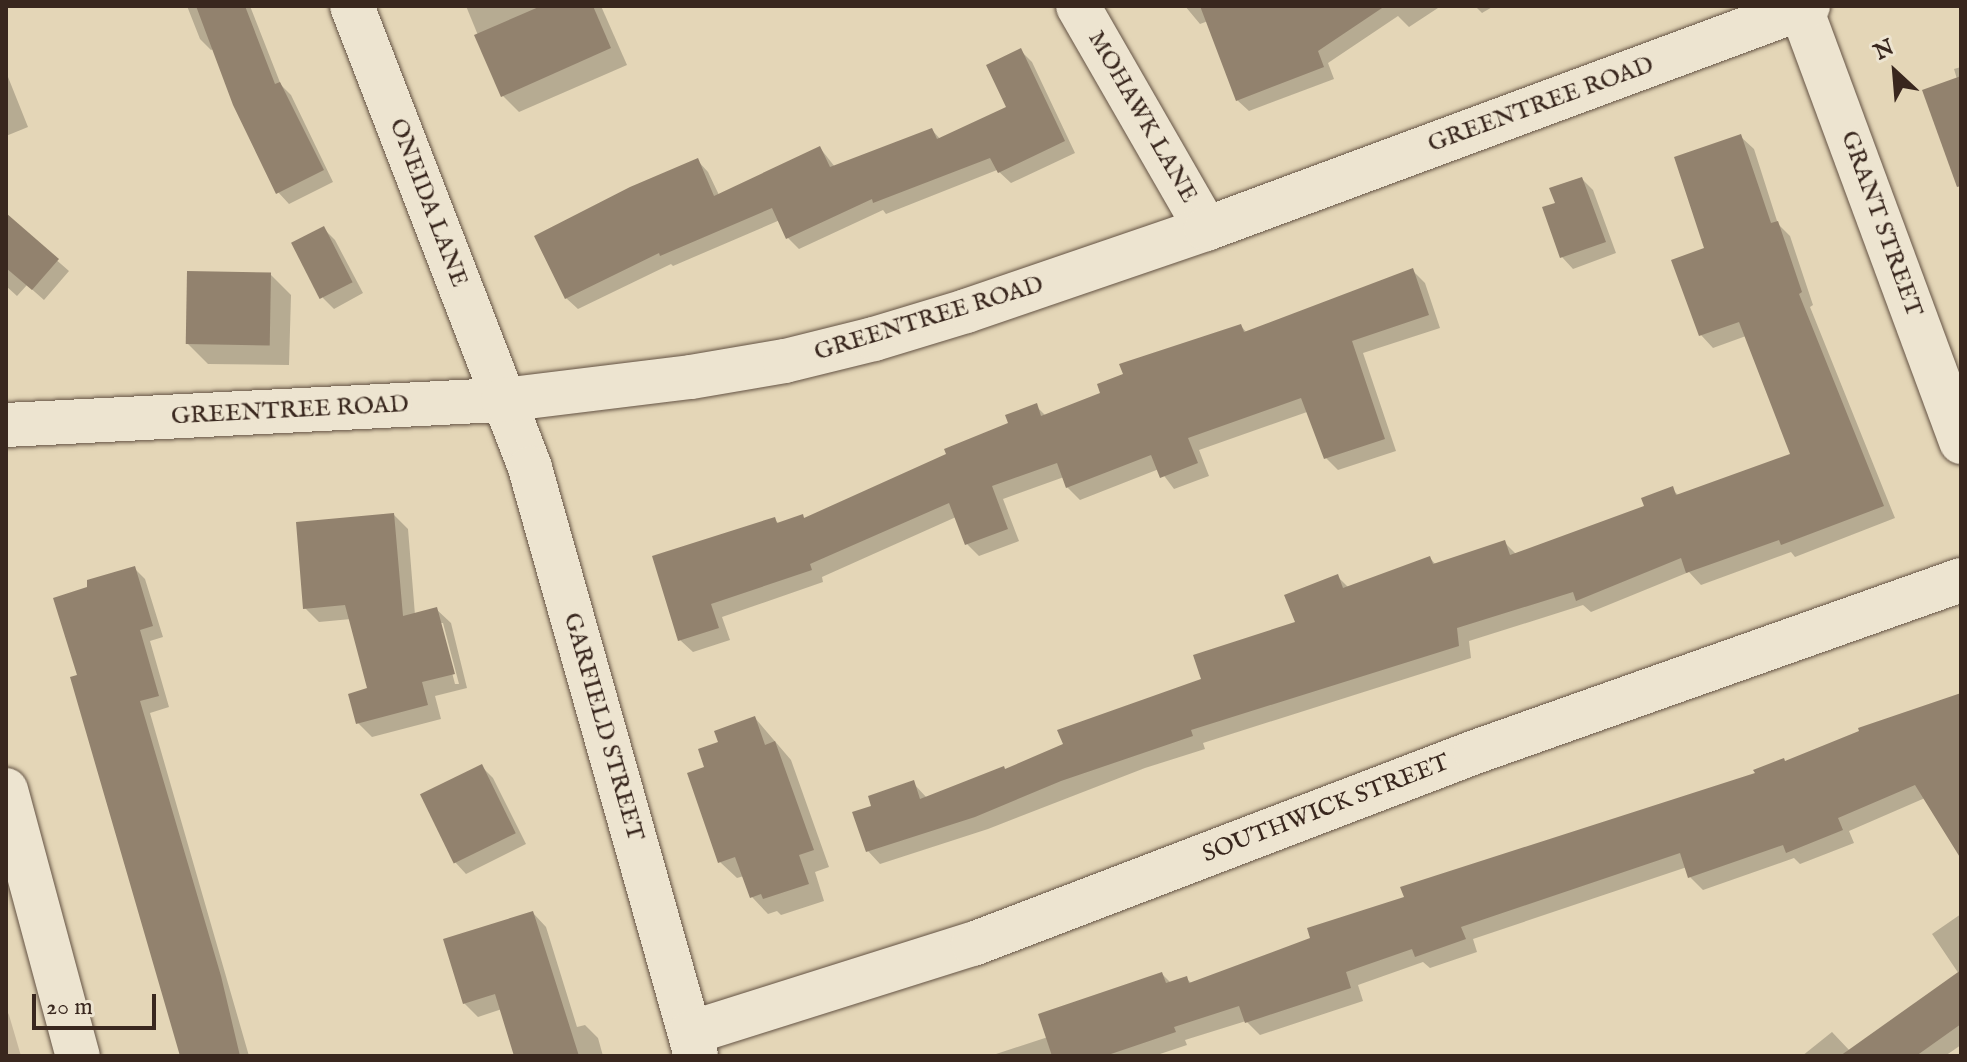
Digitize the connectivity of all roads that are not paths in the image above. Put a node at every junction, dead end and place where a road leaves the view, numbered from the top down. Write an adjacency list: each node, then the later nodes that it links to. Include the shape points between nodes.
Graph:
1 (352, 6): 5 (street, ONEIDA LANE)
2 (1078, 6): 4 (street, MOHAWK LANE)
3 (1803, 7): 4 (street, GREENTREE ROAD); 7 (street, GRANT STREET)
4 (1206, 229): 5 (street, GREENTREE ROAD, via 874,339 785,361)
5 (503, 400): 6 (street, GREENTREE ROAD); 11 (street, GARFIELD STREET, via 530,468)
6 (6, 425)
7 (1961, 442)
8 (1961, 580): 11 (street, SOUTHWICK STREET, via 1475,752 973,944)
9 (6, 790): 10 (street)
10 (23, 924): 12 (street)
11 (693, 1044)
12 (78, 1056)

